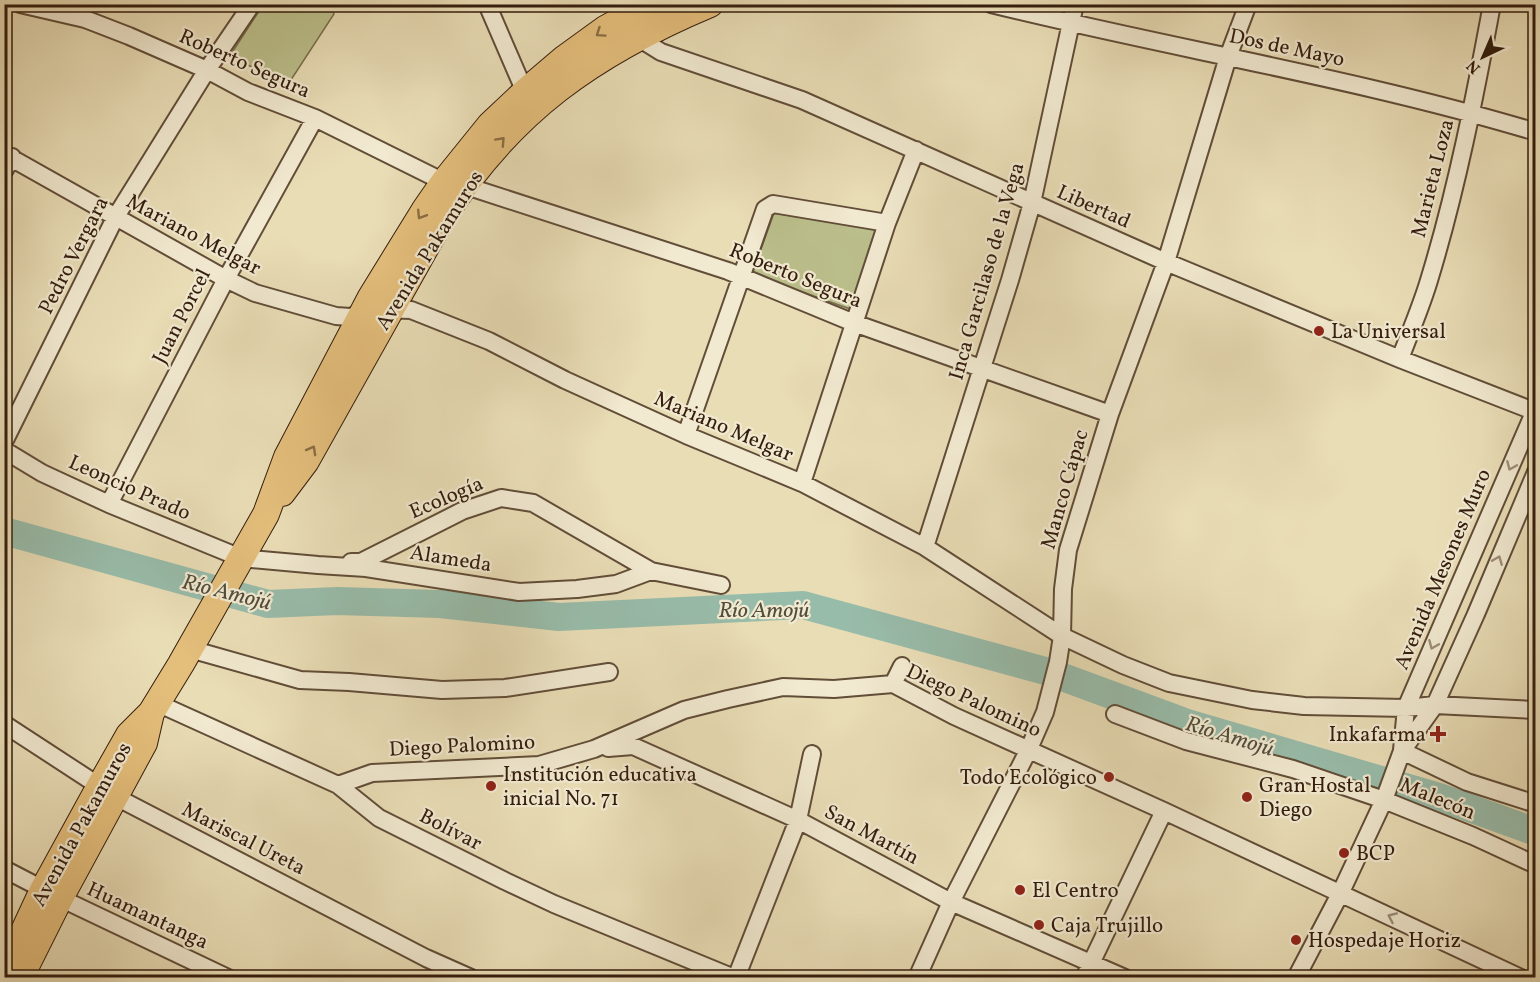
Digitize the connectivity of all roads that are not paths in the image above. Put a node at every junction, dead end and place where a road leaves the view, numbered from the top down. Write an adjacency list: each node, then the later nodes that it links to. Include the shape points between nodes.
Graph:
1 (20, 4): 13 (street, Roberto Segura, via 85,19)
2 (252, 4): 13 (street, Pedro Vergara)
3 (487, 4): 14 (street)
4 (710, 4): 11 (highway, Avenida Pakamuros)
5 (991, 4): 10 (street, Dos de Mayo)
6 (1076, 4): 10 (street, Inca Garcilaso de la Vega)
7 (1248, 4): 12 (street, Manco Cápac)
8 (1492, 4): 15 (street, Marieta Loza)
9 (645, 6): 14 (highway, one-way to 14, via 564,58)
10 (1071, 24): 12 (street, Dos de Mayo); 21 (street, Inca Garcilaso de la Vega)
11 (637, 37): 18 (street, Libertad, via 661,52 802,100); 20 (highway, Avenida Pakamuros, one-way to 11, via 535,107)
12 (1228, 57): 15 (street, Dos de Mayo); 24 (street, Manco Cápac)
13 (207, 70): 16 (street, Roberto Segura, via 248,92); 22 (street, Pedro Vergara)
14 (525, 92): 20 (highway, via 490,125)
15 (1472, 113): 17 (street, Dos de Mayo); 30 (street, Marieta Loza, via 1430,280)
16 (315, 118): 20 (street, Roberto Segura); 26 (street, Juan Porcel)
17 (1536, 132)
18 (916, 150): 21 (street, Libertad); 23 (street)
19 (7, 161): 22 (street, Mariano Melgar)
20 (454, 184): 25 (street, Roberto Segura); 27 (highway, Avenida Pakamuros); 28 (highway, one-way to 28, via 424,211)
21 (1032, 203): 24 (street, Libertad); 31 (street, Inca Garcilaso de la Vega)
22 (115, 218): 26 (street, Mariano Melgar); 35 (street, Pedro Vergara)
23 (887, 223): 25 (street, via 773,204 762,214); 29 (street)
24 (1166, 262): 30 (street, Libertad); 33 (street, Manco Cápac)
25 (741, 276): 29 (street, Roberto Segura); 34 (street)
26 (226, 279): 28 (street, Mariano Melgar, via 255,293 336,316); 39 (street, Juan Porcel)
27 (391, 308): 28 (street, Mariano Melgar); 34 (street, Mariano Melgar, via 411,310 489,340 565,380); 40 (highway, Avenida Pakamuros, one-way to 27, via 306,461)
28 (362, 315): 40 (highway, via 287,457)
29 (854, 323): 31 (street, Roberto Segura); 38 (street)
30 (1400, 359): 32 (street, Libertad)
31 (982, 368): 33 (street, Roberto Segura); 41 (street, Inca Garcilaso de la Vega)
32 (1535, 411): 53 (street, Avenida Mesones Muro, one-way to 53)
33 (1110, 414): 46 (street, Manco Cápac, via 1068,550)
34 (686, 435): 38 (street, Mariano Melgar)
35 (4, 442)
36 (4, 450): 39 (street, Leoncio Prado, via 42,473)
37 (1536, 472): 51 (street, one-way to 37)
38 (802, 483): 41 (street, Mariano Melgar)
39 (109, 504): 42 (street, Leoncio Prado)
40 (266, 514): 42 (highway, Avenida Pakamuros)
41 (925, 547): 46 (street, Mariano Melgar)
42 (237, 565): 43 (street, Alameda); 47 (highway, Avenida Pakamuros)
43 (318, 565): 44 (street, Alameda, via 366,568 519,592 616,584); 44 (street, Ecología, via 361,562 462,511 501,498 532,503)
44 (651, 571): 45 (street)
45 (722, 585)
46 (1062, 636): 53 (street, Mariano Melgar, via 1169,683 1304,706); 58 (street, Manco Cápac, via 1045,712)
47 (194, 641): 49 (street, via 300,680 442,690 505,688); 52 (highway, Avenida Pakamuros)
48 (902, 666): 50 (street)
49 (609, 672)
50 (893, 684): 57 (street, Diego Palomino, via 834,689 783,687 684,710); 58 (street, Diego Palomino)
51 (1435, 705): 53 (street, Mariano Melgar); 54 (street, Mariano Melgar); 60 (street)
52 (154, 708): 61 (street, Bolívar); 62 (highway, Avenida Pakamuros, via 129,735)
53 (1406, 708): 60 (street, Avenida Mesones Muro)
54 (1536, 710)
55 (1115, 714): 63 (street, Malecón, via 1186,741)
56 (4, 723): 62 (street, Mariscal Ureta)
57 (594, 749): 61 (street, Diego Palomino, via 539,765 372,773); 66 (street, San Martín, via 633,746)
58 (1028, 751): 65 (street, Diego Palomino); 71 (street, Manco Cápac)
59 (812, 754): 66 (street)
60 (1399, 756): 63 (street); 64 (street)
61 (338, 784): 77 (street, Bolívar, via 379,818 505,881)
62 (108, 792): 69 (highway, Avenida Pakamuros); 76 (street, Mariscal Ureta)
63 (1386, 796): 67 (street, Malecón); 70 (street)
64 (1536, 804)
65 (1164, 811): 70 (street, Diego Palomino); 73 (street)
66 (798, 820): 71 (street, San Martín); 77 (street)
67 (1536, 865)
68 (4, 869): 69 (street, Huamantanga)
69 (51, 894): 72 (highway, Avenida Pakamuros); 74 (highway, Avenida Pakamuros); 75 (street, Huamantanga)
70 (1340, 894): 80 (street); 81 (street, Diego Palomino, one-way to 70)
71 (951, 902): 73 (street, San Martín); 78 (street, Manco Cápac)
72 (8, 959)
73 (1088, 970): 79 (street, San Martín)
74 (20, 978)
75 (228, 978)
76 (471, 978)
77 (735, 978)
78 (917, 978)
79 (1125, 978)
80 (1296, 978)
81 (1521, 978)

